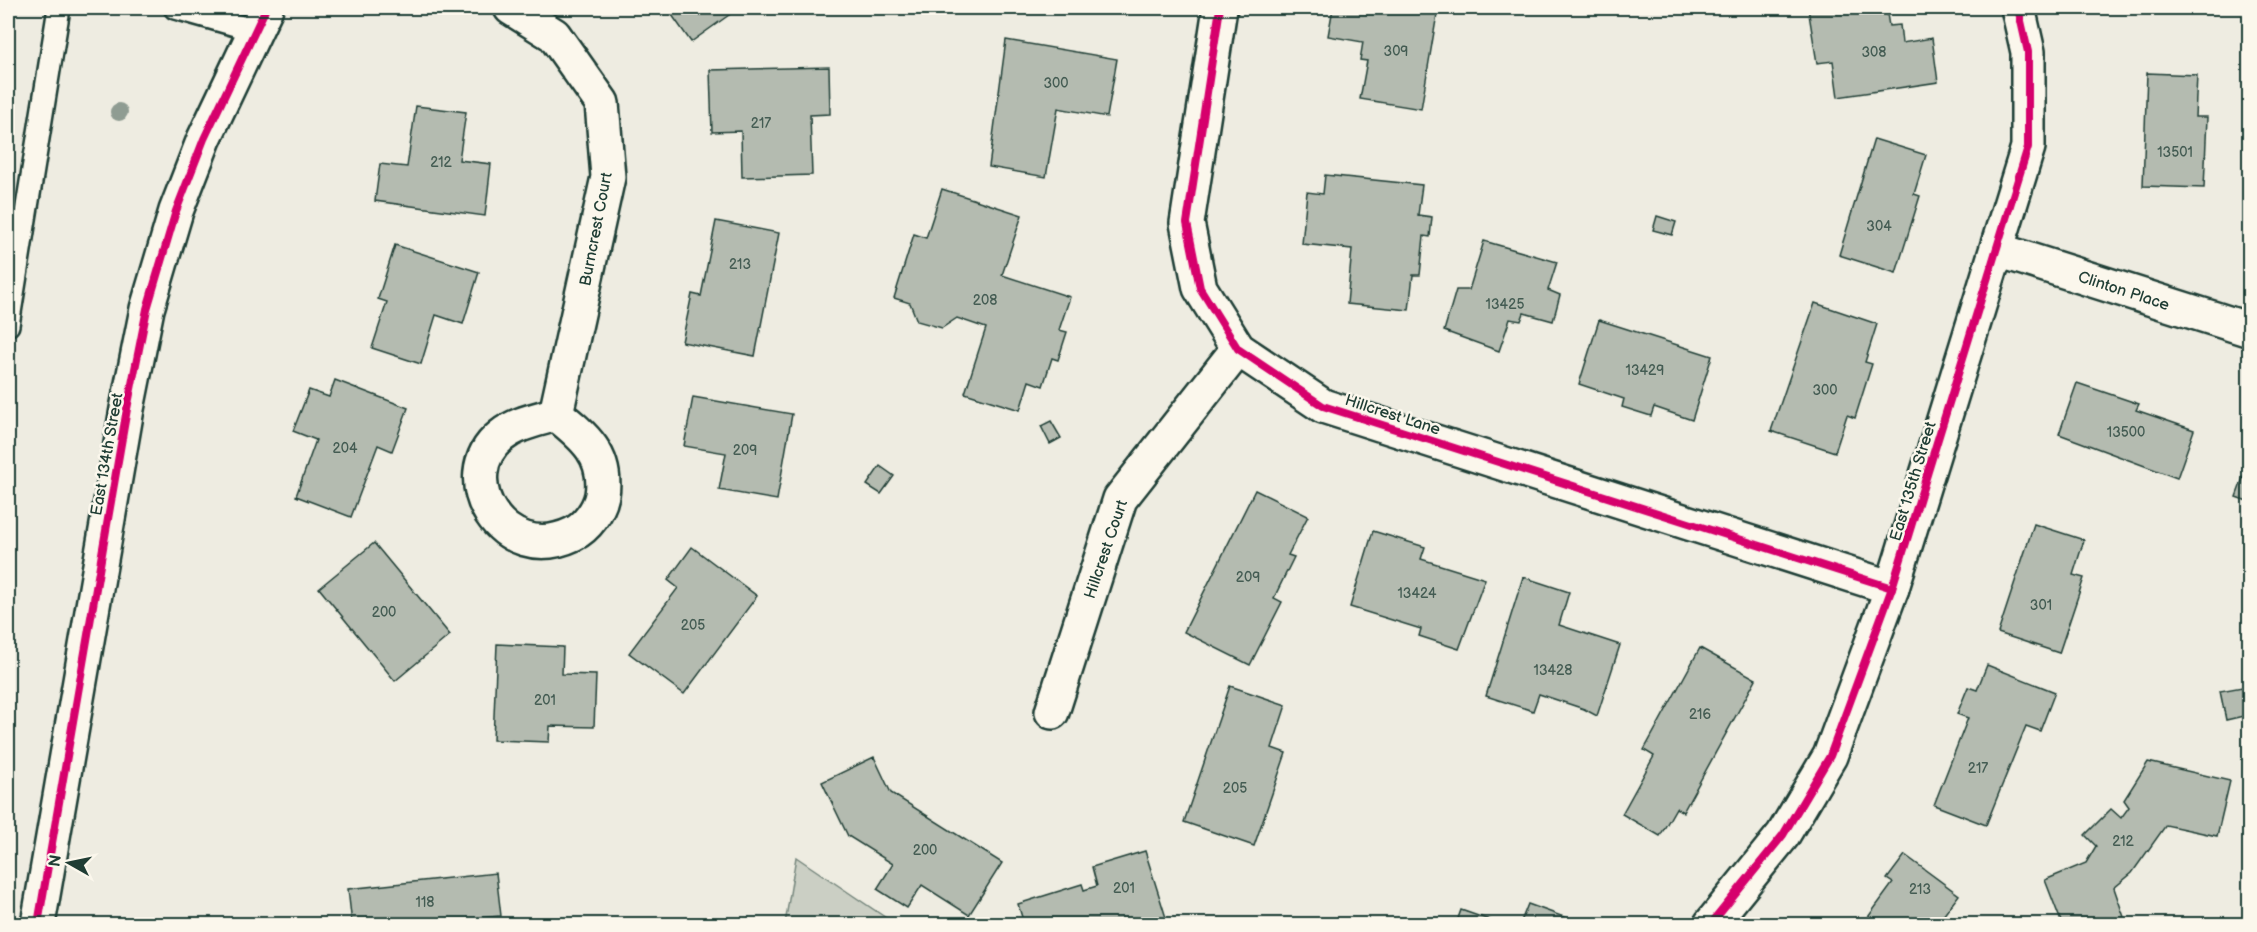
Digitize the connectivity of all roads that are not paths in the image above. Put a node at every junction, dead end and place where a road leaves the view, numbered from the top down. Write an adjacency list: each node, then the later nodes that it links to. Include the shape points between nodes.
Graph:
1 (59, 8): 8 (lane)
2 (175, 8): 6 (lane)
3 (511, 8): 11 (street, Burncrest Court, via 554,35 602,103 608,177)
4 (1220, 8): 10 (street, Hillcrest Lane, via 1187,222 1200,288)
5 (2018, 8): 7 (street, East 135th Street, via 2028,52 2028,147)
6 (259, 19): 14 (street, East 134th Street, via 180,201 147,309)
7 (1998, 250): 9 (street, Clinton Place); 12 (street, East 135th Street)
8 (8, 325)
9 (2250, 330)
10 (1238, 349): 12 (street, Hillcrest Lane, via 1323,406); 13 (street, Hillcrest Court, via 1120,499)
11 (556, 414)
12 (1892, 588): 15 (street, East 135th Street, via 1830,756 1783,835)
13 (1052, 712)
14 (38, 924)
15 (1712, 924)

